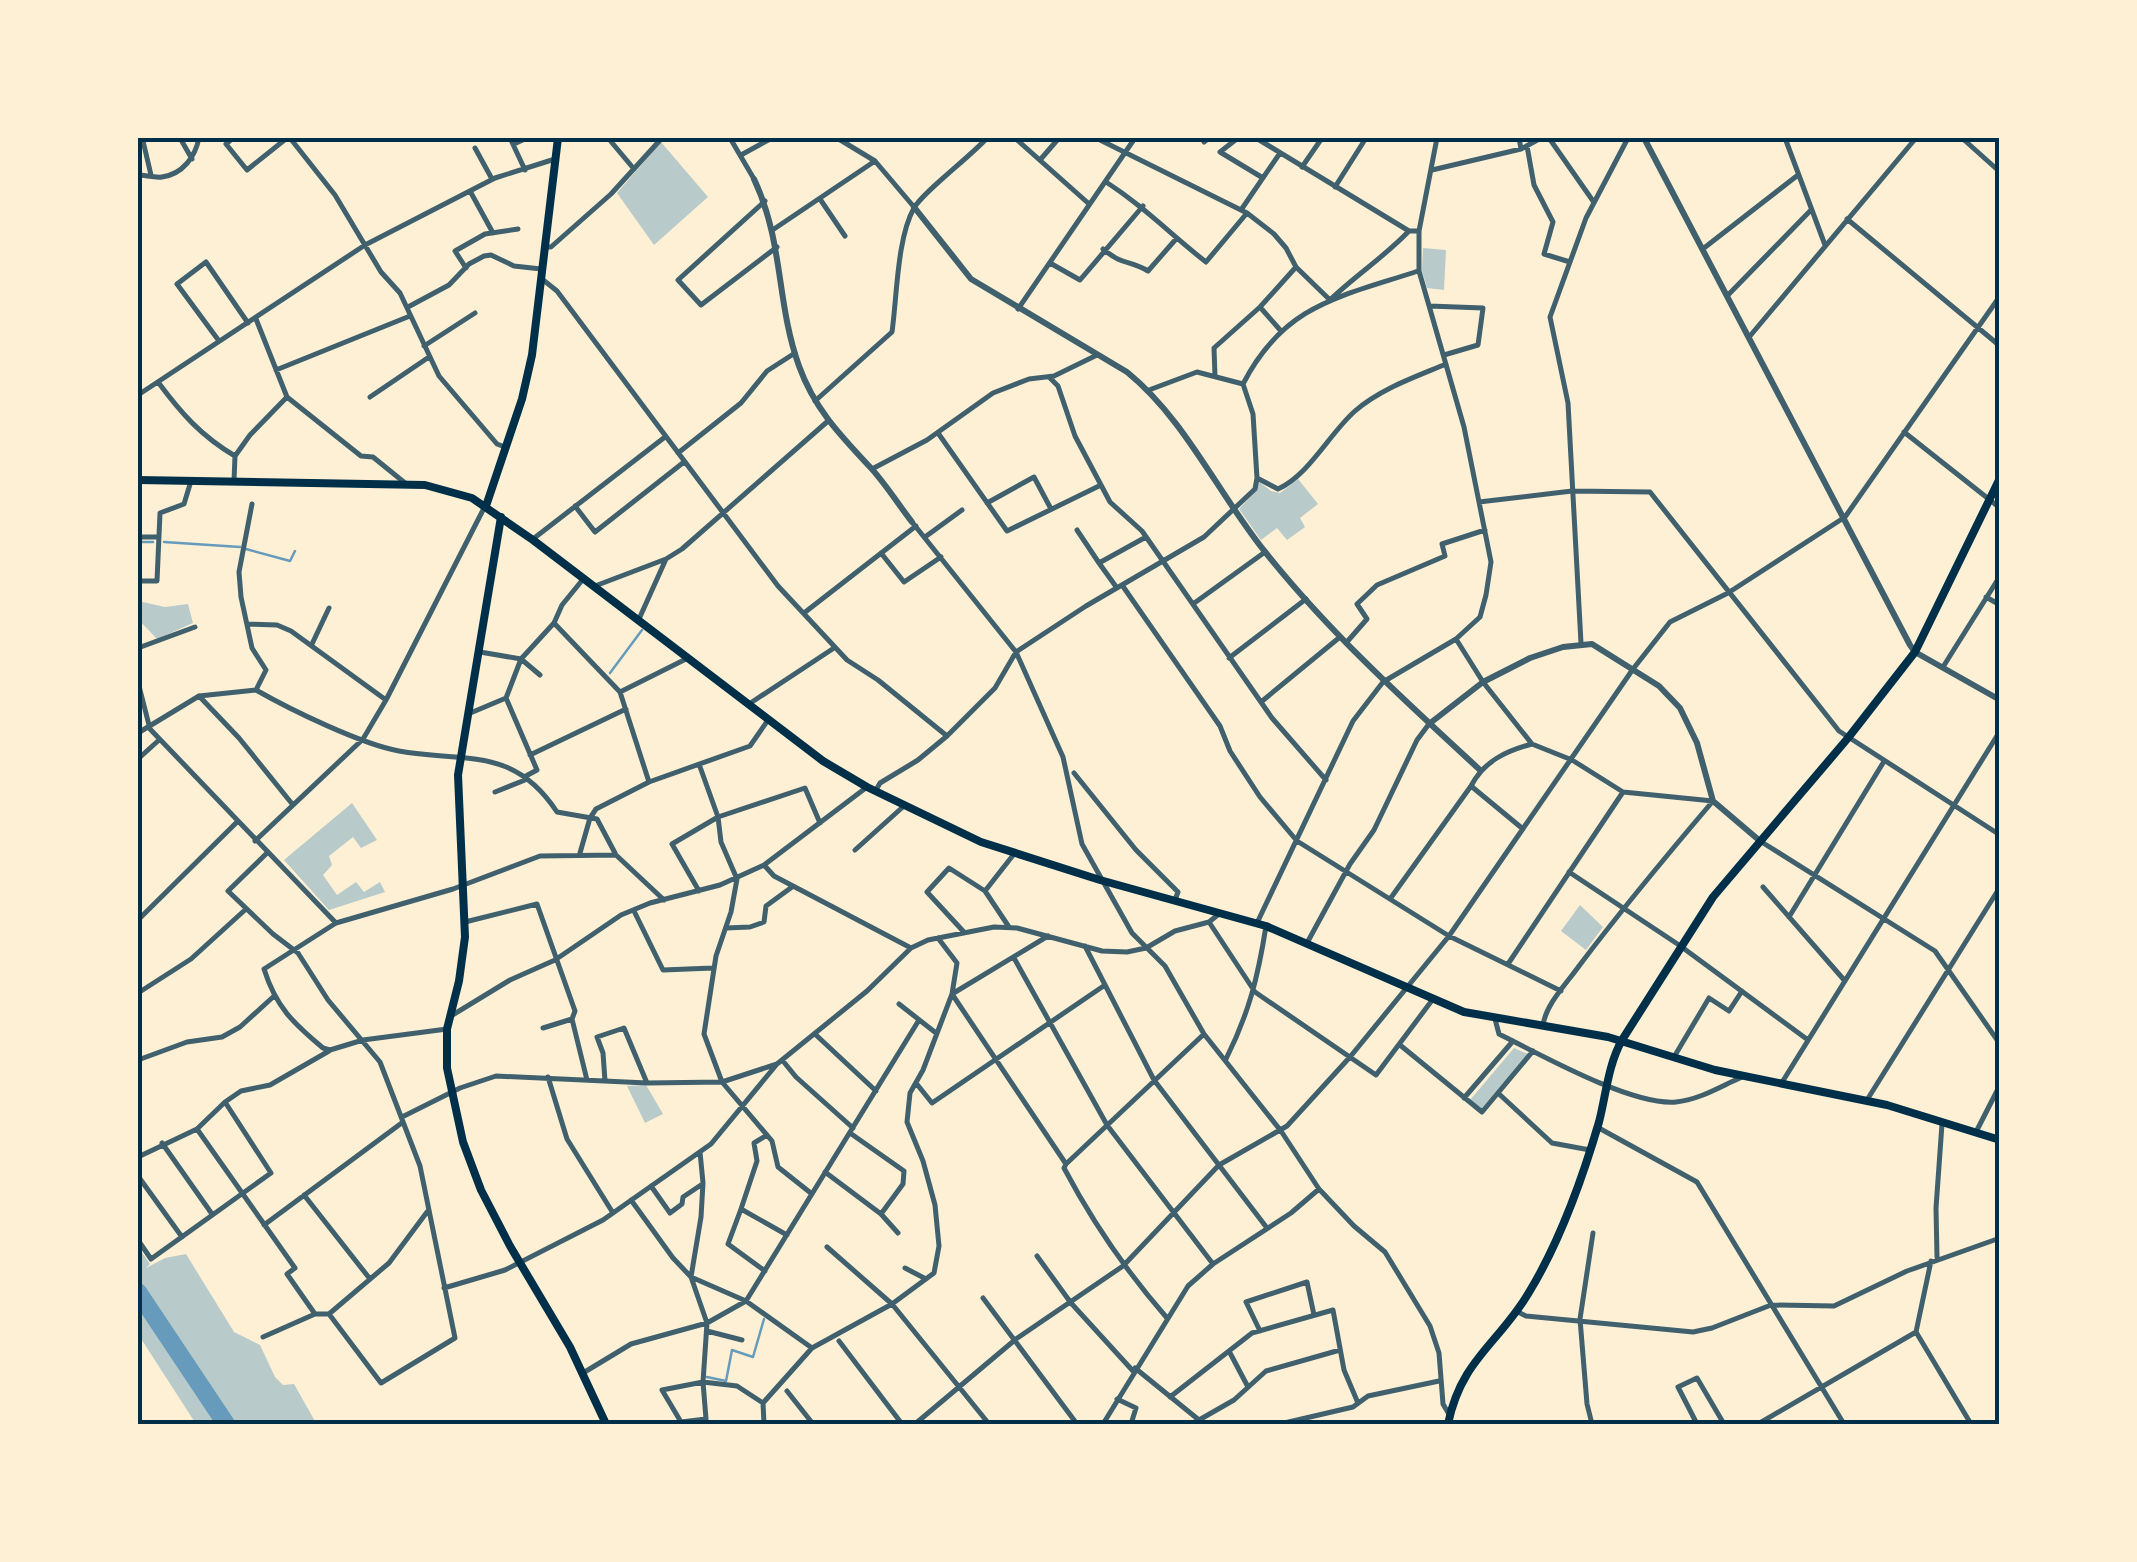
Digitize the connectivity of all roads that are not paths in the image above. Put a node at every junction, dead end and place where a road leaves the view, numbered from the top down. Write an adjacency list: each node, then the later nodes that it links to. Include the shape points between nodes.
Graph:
1 (148, 138): 47 (street, via 142,140)
2 (180, 138): 37 (street)
3 (198, 138): 37 (street)
4 (233, 138): 5 (street, via 226,144 246,170)
5 (292, 138): 71 (street)
6 (527, 138): 31 (street)
7 (558, 138): 38 (main road)
8 (608, 138): 42 (street)
9 (662, 138): 42 (street)
10 (730, 138): 36 (street)
11 (772, 138): 36 (street)
12 (837, 138): 40 (street)
13 (987, 138): 60 (street)
14 (1015, 138): 39 (street)
15 (1059, 138): 39 (street)
16 (1096, 138): 34 (street)
17 (1135, 138): 34 (street)
18 (1238, 138): 49 (street, via 1220,152)
19 (1256, 138): 35 (street)
20 (1322, 138): 41 (street)
21 (1366, 138): 53 (street)
22 (1437, 138): 44 (street)
23 (1519, 138): 32 (street)
24 (1541, 138): 32 (street)
25 (1549, 138): 57 (street)
26 (1628, 138): 57 (street)
27 (1644, 138): 75 (street)
28 (1785, 138): 48 (street)
29 (1916, 138): 63 (street)
30 (1962, 138): 45 (street)
31 (512, 141): 43 (street)
32 (1524, 147): 44 (street); 78 (street, via 1553,222 1544,254)
33 (475, 148): 50 (street)
34 (1126, 151): 52 (street); 62 (street)
35 (1280, 154): 41 (street); 49 (street)
36 (742, 156): 51 (street)
37 (192, 159): 47 (street, via 164,177)
38 (555, 159): 43 (street); 73 (main road)
39 (1040, 160): 58 (street)
40 (875, 162): 55 (street); 60 (street)
41 (1302, 167): 53 (street)
42 (634, 169): 73 (street)
43 (525, 170): 50 (street)
44 (1432, 170): 66 (street)
45 (2000, 172)
46 (138, 175): 47 (street)
47 (151, 176)
48 (1798, 176): 61 (street); 75 (street)
49 (1263, 178): 62 (street)
50 (492, 179): 54 (street)
51 (754, 179): 56 (street)
52 (1106, 182): 58 (street); 59 (street)
53 (1335, 188): 67 (street)
54 (470, 191): 68 (street); 71 (street)
55 (820, 200): 65 (street); 69 (street)
56 (765, 201): 65 (street); 74 (street, via 678,280 701,305)
57 (1594, 202): 78 (street)
58 (1088, 203): 77 (street)
59 (1144, 206): 70 (street); 76 (street)
60 (914, 207): 89 (street, via 972,279); 114 (street, via 892,332)
61 (1811, 210): 72 (street); 83 (street)
62 (1244, 212): 70 (street, via 1206,262); 79 (street, via 1274,234)
63 (1847, 220): 72 (street); 94 (street)
64 (518, 229): 68 (street)
65 (774, 229): 74 (street)
66 (1419, 231): 67 (street); 81 (street)
67 (1409, 232): 85 (street)
68 (493, 233): 80 (street, via 455,252)
69 (844, 236)
70 (1176, 239): 76 (street, via 1148,271)
71 (365, 245): 87 (street); 92 (street)
72 (1825, 246): 96 (street)
73 (547, 247): 82 (main road)
74 (778, 247): 100 (street, via 780,292)
75 (1704, 248): 83 (street)
76 (1103, 249): 77 (street, via 1080,280)
77 (1049, 262): 89 (street)
78 (1570, 262): 131 (street, via 1550,316 1568,404)
79 (1296, 267): 85 (street); 88 (street)
80 (466, 268): 82 (street, via 491,255); 87 (street)
81 (1419, 271): 85 (street); 86 (street)
82 (543, 274): 118 (street); 119 (main road, via 532,355)
83 (1729, 294): 96 (street)
84 (2000, 296): 94 (street)
85 (1330, 300): 95 (street)
86 (1429, 306): 103 (street); 103 (street, via 1484,308 1478,344)
87 (408, 307): 91 (street)
88 (1260, 307): 95 (street); 107 (street, via 1214,348)
89 (1018, 309): 101 (street)
90 (474, 313): 98 (street)
91 (410, 316): 98 (street); 105 (street)
92 (256, 318): 93 (street); 105 (street)
93 (248, 323): 97 (street); 97 (street, via 206,262 178,284)
94 (1977, 328): 99 (street); 116 (street)
95 (1282, 330): 109 (street)
96 (1750, 336): 144 (street)
97 (220, 342): 108 (street)
98 (424, 346): 102 (street)
99 (2000, 346)
100 (795, 353): 114 (street); 120 (street)
101 (1097, 354): 106 (street); 110 (street)
102 (430, 356): 113 (street); 119 (street, via 439,376)
103 (1444, 356): 104 (street)
104 (1446, 364): 124 (street, via 1356,410 1282,488); 133 (street)
105 (276, 370): 112 (street)
106 (1049, 377): 117 (street, via 993,393); 130 (street)
107 (1214, 377): 109 (street); 110 (street, via 1197,372)
108 (158, 382): 111 (street); 121 (street, via 186,420)
109 (1244, 384): 124 (street)
110 (1149, 390): 141 (street)
111 (138, 395)
112 (287, 396): 121 (street); 129 (street)
113 (370, 397)
114 (815, 401): 115 (street)
115 (828, 421): 123 (street); 142 (street)
116 (1904, 432): 132 (street); 144 (street)
117 (938, 433): 123 (street); 134 (street)
118 (665, 437): 120 (street); 137 (street)
119 (505, 447): 136 (main road)
120 (678, 453): 122 (street)
121 (235, 456): 128 (street)
122 (684, 462): 137 (street, via 595,532); 142 (street)
123 (872, 469): 145 (street)
124 (1257, 478): 141 (street, via 1256,489)
125 (2000, 478): 132 (main road)
126 (138, 480): 127 (main road)
127 (191, 480): 128 (main road); 149 (street, via 184,504 160,513)
128 (234, 481): 129 (main road)
129 (406, 483): 136 (main road, via 458,492)
130 (1100, 485): 139 (street); 150 (street)
131 (1572, 491): 133 (street); 164 (street, via 1650,492); 178 (street)
132 (1989, 501): 138 (street); 183 (main road)
133 (1479, 502): 147 (street)
134 (987, 503): 139 (street, via 1007,531); 139 (street, via 1034,477)
135 (252, 504): 173 (street, via 240,572)
136 (486, 506): 143 (main road); 197 (street)
137 (575, 506): 152 (street)
138 (2000, 508)
139 (1051, 509)
140 (962, 510): 151 (street)
141 (1234, 510): 153 (street); 157 (street)
142 (720, 513): 156 (street); 170 (street)
143 (502, 517): 152 (main road); 181 (main road)
144 (1844, 517): 164 (street); 183 (street)
145 (914, 524): 151 (street); 154 (street)
146 (1077, 530): 158 (street)
147 (1485, 530): 175 (street, via 1442,544 1445,556 1377,584 1357,604 1368,619); 176 (street, via 1491,562 1486,595 1480,617)
148 (138, 537): 149 (street)
149 (160, 537): 161 (street, via 157,581)
150 (1146, 537): 157 (street); 158 (street)
151 (925, 538): 155 (street)
152 (532, 540): 160 (main road)
153 (1265, 552): 166 (street); 167 (street)
154 (881, 553): 155 (street, via 904,582); 170 (street)
155 (942, 558): 182 (street)
156 (666, 559): 162 (street); 171 (street)
157 (1163, 561): 163 (street); 167 (street)
158 (1099, 562): 163 (street)
159 (2000, 576): 165 (street)
160 (584, 578): 162 (main road); 172 (street)
161 (138, 581)
162 (595, 586): 171 (main road)
163 (1119, 586): 182 (street); 239 (street, via 1220,726 1260,797)
164 (1728, 593): 188 (street, via 1670,622); 209 (street)
165 (1986, 597): 168 (street); 187 (street)
166 (1306, 599): 175 (street); 186 (street)
167 (1193, 604): 186 (street)
168 (2000, 605)
169 (330, 608): 177 (street)
170 (803, 614): 180 (street)
171 (638, 620): 185 (main road)
172 (554, 623): 184 (street); 194 (street)
173 (247, 624): 177 (street, via 277,625); 193 (street, via 266,670)
174 (195, 627): 179 (street)
175 (1343, 640): 191 (street); 199 (street)
176 (1456, 640): 191 (street); 192 (street)
177 (312, 644): 197 (street)
178 (1581, 644): 188 (street); 192 (street, via 1530,658)
179 (138, 648)
180 (834, 648): 200 (street); 208 (street)
181 (479, 652): 184 (street); 202 (main road)
182 (1016, 652): 208 (street, via 995,688); 251 (street, via 1063,757 1074,819)
183 (1915, 652): 187 (street); 209 (main road)
184 (522, 658): 189 (street); 196 (street)
185 (688, 658): 194 (street); 200 (main road)
186 (1229, 658): 199 (street)
187 (1942, 668): 198 (street)
188 (1633, 669): 216 (street); 228 (street, via 1670,697 1688,722)
189 (540, 675)
190 (138, 682): 205 (street)
191 (1383, 682): 204 (street); 222 (street, via 1353,722)
192 (1482, 682): 204 (street); 212 (street)
193 (256, 690): 195 (street); 210 (street)
194 (620, 692): 201 (street)
195 (199, 696): 205 (street); 229 (street)
196 (506, 698): 202 (street); 214 (street)
197 (386, 700): 210 (street)
198 (2000, 700)
199 (1261, 702): 222 (street)
200 (748, 704): 203 (main road)
201 (626, 709): 214 (street); 223 (street)
202 (468, 714): 213 (main road)
203 (768, 720): 218 (street, via 750,746); 225 (main road)
204 (1429, 724): 219 (street); 247 (street)
205 (148, 726): 207 (street); 211 (street)
206 (2000, 730): 231 (street)
207 (138, 733)
208 (947, 736): 225 (street)
209 (1848, 738): 217 (street); 240 (main road)
210 (363, 739): 213 (street, via 397,751); 229 (street)
211 (160, 740): 215 (street); 234 (street)
212 (1532, 744): 216 (street); 219 (street)
213 (460, 755): 221 (street); 252 (main road)
214 (530, 755): 221 (street, via 537,770)
215 (138, 758)
216 (1572, 760): 227 (street); 236 (street)
217 (1884, 762): 231 (street); 249 (street)
218 (698, 764): 223 (street); 232 (street)
219 (1480, 770): 224 (street)
220 (1074, 773): 259 (street, via 1178,892)
221 (525, 779): 226 (street); 233 (street, via 557,812)
222 (1326, 780): 239 (street)
223 (649, 782): 233 (street)
224 (1472, 786): 236 (street); 260 (street)
225 (872, 789): 230 (main road); 235 (street)
226 (495, 792)
227 (1623, 792): 228 (street); 248 (street)
228 (1712, 801): 240 (street); 262 (street)
229 (293, 805): 238 (street)
230 (904, 805): 241 (street); 244 (main road)
231 (1953, 806): 237 (street); 266 (street)
232 (718, 817): 235 (street, via 805,788); 250 (street); 256 (street, via 672,844)
233 (590, 818): 243 (street); 245 (street, via 597,819)
234 (236, 822): 238 (street); 267 (street)
235 (820, 823): 246 (street)
236 (1523, 830): 276 (street)
237 (2000, 834)
238 (255, 841): 242 (street)
239 (1297, 841): 247 (street); 271 (street)
240 (1760, 841): 249 (street); 280 (main road)
241 (855, 850)
242 (268, 852): 261 (street, via 228,891); 270 (street)
243 (580, 853): 245 (street); 252 (street, via 540,856)
244 (1014, 854): 251 (main road); 257 (street)
245 (616, 855): 258 (street)
246 (764, 866): 250 (street); 253 (street)
247 (1346, 872): 260 (street); 278 (street)
248 (1569, 872): 262 (street); 286 (street)
249 (1815, 874): 265 (street); 266 (street)
250 (737, 879): 256 (street); 273 (street)
251 (1100, 880): 259 (main road); 282 (street)
252 (462, 885): 268 (main road); 270 (street)
253 (794, 886): 273 (street, via 766,906 764,922); 281 (street)
254 (2000, 887): 288 (street)
255 (1763, 888): 265 (street)
256 (700, 890): 258 (street)
257 (984, 890): 272 (street); 274 (street, via 949,868 928,892)
258 (664, 900): 263 (street)
259 (1176, 900): 264 (main road)
260 (1390, 900): 276 (street)
261 (246, 908): 283 (street); 295 (street, via 191,960)
262 (1623, 908): 280 (street); 292 (street)
263 (633, 910): 285 (street); 287 (street, via 663,970)
264 (1221, 912): 269 (street); 271 (main road)
265 (1789, 917): 289 (street)
266 (1885, 917): 288 (street); 289 (street)
267 (138, 920)
268 (464, 922): 285 (street, via 536,904); 300 (main road)
269 (1209, 922): 282 (street); 294 (street)
270 (336, 923): 283 (street)
271 (1261, 925): 278 (main road); 294 (street)
272 (1009, 927): 274 (street); 275 (street)
273 (726, 928): 287 (street)
274 (963, 932): 277 (street)
275 (1048, 936): 279 (street); 284 (street)
276 (1449, 936): 286 (street); 291 (street)
277 (938, 938): 281 (street); 296 (street, via 957,963)
278 (1307, 943): 291 (main road)
279 (1085, 946): 282 (street); 290 (street)
280 (1680, 946): 293 (street); 312 (main road)
281 (910, 948): 309 (street)
282 (1146, 948): 310 (street, via 1165,966)
283 (292, 949): 297 (street, via 264,969); 311 (street)
284 (1014, 958): 296 (street); 304 (street)
285 (556, 960): 300 (street); 301 (street)
286 (1508, 964): 292 (street)
287 (714, 968): 330 (street, via 704,1034)
288 (1949, 968): 315 (street); 340 (street)
289 (1845, 981): 313 (street)
290 (1105, 985): 304 (street); 328 (street)
291 (1407, 988): 298 (main road); 319 (street)
292 (1561, 991): 305 (street)
293 (1742, 991): 313 (street); 320 (street, via 1729,1011 1709,998)
294 (1255, 992): 319 (street); 323 (street)
295 (138, 993)
296 (952, 994): 308 (street); 321 (street)
297 (273, 997): 317 (street); 322 (street, via 222,1037)
298 (1433, 999): 302 (main road); 316 (street)
299 (898, 1004): 303 (street)
300 (451, 1016): 307 (main road)
301 (572, 1019): 306 (street); 327 (street)
302 (1496, 1019): 305 (main road); 314 (street, via 1500,1034)
303 (920, 1020): 308 (street); 336 (street)
304 (1048, 1023): 321 (street); 345 (street)
305 (1542, 1026): 312 (main road)
306 (543, 1028)
307 (447, 1029): 311 (street); 337 (main road)
308 (936, 1033): 332 (street)
309 (816, 1034): 324 (street); 336 (street)
310 (1204, 1034): 323 (street); 328 (street)
311 (362, 1040): 317 (street); 343 (street, via 380,1062)
312 (1622, 1040): 320 (main road); 334 (main road)
313 (1808, 1040): 333 (street)
314 (1514, 1041): 318 (street); 339 (street)
315 (2000, 1044)
316 (1400, 1045): 319 (street, via 1376,1075); 339 (street)
317 (330, 1050): 341 (street)
318 (1533, 1050): 334 (street); 338 (street)
319 (1350, 1057): 349 (street)
320 (1674, 1057): 326 (main road)
321 (998, 1058): 332 (street, via 932,1103); 357 (street)
322 (138, 1060)
323 (1226, 1060): 349 (street)
324 (779, 1062): 330 (street); 342 (street); 348 (street)
325 (548, 1076): 327 (street); 337 (street, via 496,1076); 370 (street, via 567,1139)
326 (1742, 1076): 333 (main road); 334 (street, via 1674,1102)
327 (587, 1080): 329 (street)
328 (1154, 1080): 345 (street); 358 (street)
329 (605, 1081): 331 (street); 331 (street, via 596,1037 624,1028)
330 (722, 1082): 331 (street); 342 (street)
331 (647, 1083)
332 (916, 1083): 391 (street, via 906,1122 935,1205 939,1246 934,1273)
333 (1782, 1084): 340 (main road)
334 (1608, 1085): 346 (main road)
335 (2000, 1085): 350 (street)
336 (876, 1091): 348 (street)
337 (451, 1092): 343 (street); 385 (main road, via 470,1165)
338 (1498, 1094): 339 (street, via 1482,1112); 354 (street, via 1552,1143)
339 (1464, 1098)
340 (1866, 1100): 344 (main road)
341 (225, 1102): 347 (street); 364 (street, via 270,1174)
342 (742, 1106): 351 (street); 355 (street)
343 (403, 1119): 366 (street); 369 (street)
344 (1942, 1120): 350 (main road); 384 (street)
345 (1107, 1125): 357 (street); 373 (street)
346 (1597, 1126): 354 (main road); 398 (street, via 1697,1182)
347 (197, 1129): 353 (street); 364 (street)
348 (852, 1130): 359 (street); 371 (street, via 904,1171 903,1184)
349 (1281, 1131): 358 (street); 363 (street)
350 (1976, 1132): 352 (main road)
351 (767, 1135): 365 (street, via 778,1166); 368 (street, via 754,1143 757,1162)
352 (2000, 1140)
353 (162, 1143): 356 (street); 372 (street)
354 (1590, 1150): 399 (main road, via 1565,1218)
355 (700, 1152): 361 (street); 362 (street)
356 (138, 1157)
357 (1066, 1164): 387 (street, via 1090,1218)
358 (1219, 1164): 373 (street); 375 (street)
359 (826, 1172): 365 (street); 371 (street)
360 (138, 1176): 379 (street)
361 (703, 1184): 362 (street, via 670,1213); 390 (street)
362 (651, 1186): 367 (street)
363 (1319, 1188): 375 (street); 417 (street, via 1385,1252 1430,1326)
364 (243, 1194): 372 (street); 374 (street)
365 (812, 1194): 378 (street)
366 (304, 1195): 374 (street); 392 (street)
367 (631, 1200): 370 (street); 390 (street)
368 (741, 1209): 378 (street); 389 (street, via 728,1244)
369 (428, 1212): 392 (street); 393 (street)
370 (613, 1213): 385 (street)
371 (881, 1214): 376 (street)
372 (213, 1215): 379 (street)
373 (1172, 1215): 386 (street); 387 (street)
374 (264, 1224): 400 (street, via 295,1268 287,1274)
375 (1268, 1228): 386 (street)
376 (898, 1232)
377 (1594, 1233): 404 (street)
378 (787, 1235): 389 (street)
379 (182, 1237): 381 (street, via 151,1258)
380 (2000, 1238): 384 (street)
381 (138, 1240)
382 (827, 1247): 397 (street)
383 (1037, 1256): 396 (street)
384 (1934, 1260): 398 (street, via 1834,1306); 407 (street)
385 (520, 1263): 393 (street); 416 (main road)
386 (1212, 1264): 403 (street)
387 (1123, 1266): 396 (street); 403 (street)
388 (904, 1268): 391 (street)
389 (765, 1271): 395 (street)
390 (691, 1277): 395 (street); 405 (street)
391 (926, 1279): 397 (street)
392 (370, 1280): 401 (street)
393 (444, 1288): 401 (street, via 456,1338 381,1382)
394 (984, 1298): 409 (street)
395 (746, 1301): 405 (street); 412 (street)
396 (1071, 1302): 409 (street); 415 (street)
397 (892, 1304): 412 (street); 420 (street)
398 (1771, 1305): 404 (street, via 1693,1332); 419 (street)
399 (1516, 1311): 404 (street); 428 (main road, via 1480,1351)
400 (316, 1314): 401 (street); 408 (street)
401 (329, 1314)
402 (1314, 1315): 406 (street); 406 (street, via 1307,1282 1246,1302); 413 (street, via 1332,1310)
403 (1167, 1318): 415 (street)
404 (1580, 1320): 442 (street)
405 (707, 1327): 410 (street); 416 (street, via 631,1344); 418 (street)
406 (1260, 1331): 414 (street)
407 (1916, 1332): 419 (street); 447 (street)
408 (264, 1337)
409 (1016, 1339): 420 (street); 437 (street)
410 (742, 1340)
411 (839, 1341): 434 (street)
412 (812, 1348): 425 (street)
413 (1340, 1350): 421 (street, via 1266,1371); 426 (street)
414 (1228, 1351): 421 (street); 423 (street)
415 (1134, 1369): 423 (street); 424 (street)
416 (582, 1373): 431 (main road)
417 (1440, 1381): 426 (street, via 1368,1396); 428 (street)
418 (703, 1382): 425 (street, via 736,1386); 429 (street); 430 (street, via 662,1390)
419 (1821, 1386): 445 (street); 446 (street)
420 (960, 1388): 435 (street); 436 (street)
421 (1248, 1388): 427 (street)
422 (787, 1390): 433 (street)
423 (1170, 1396): 427 (street)
424 (1117, 1399): 438 (street); 439 (street, via 1136,1408)
425 (763, 1403): 432 (street)
426 (1358, 1404): 441 (street)
427 (1198, 1420): 440 (street)
428 (1449, 1420)
429 (706, 1422): 430 (street)
430 (680, 1423)
431 (606, 1424)
432 (764, 1424)
433 (814, 1424)
434 (902, 1424)
435 (915, 1424)
436 (989, 1424)
437 (1077, 1424)
438 (1103, 1424)
439 (1131, 1424)
440 (1191, 1424)
441 (1280, 1424)
442 (1592, 1424)
443 (1697, 1424): 444 (street, via 1678,1387 1696,1378)
444 (1724, 1424)
445 (1758, 1424)
446 (1844, 1424)
447 (1971, 1424)

